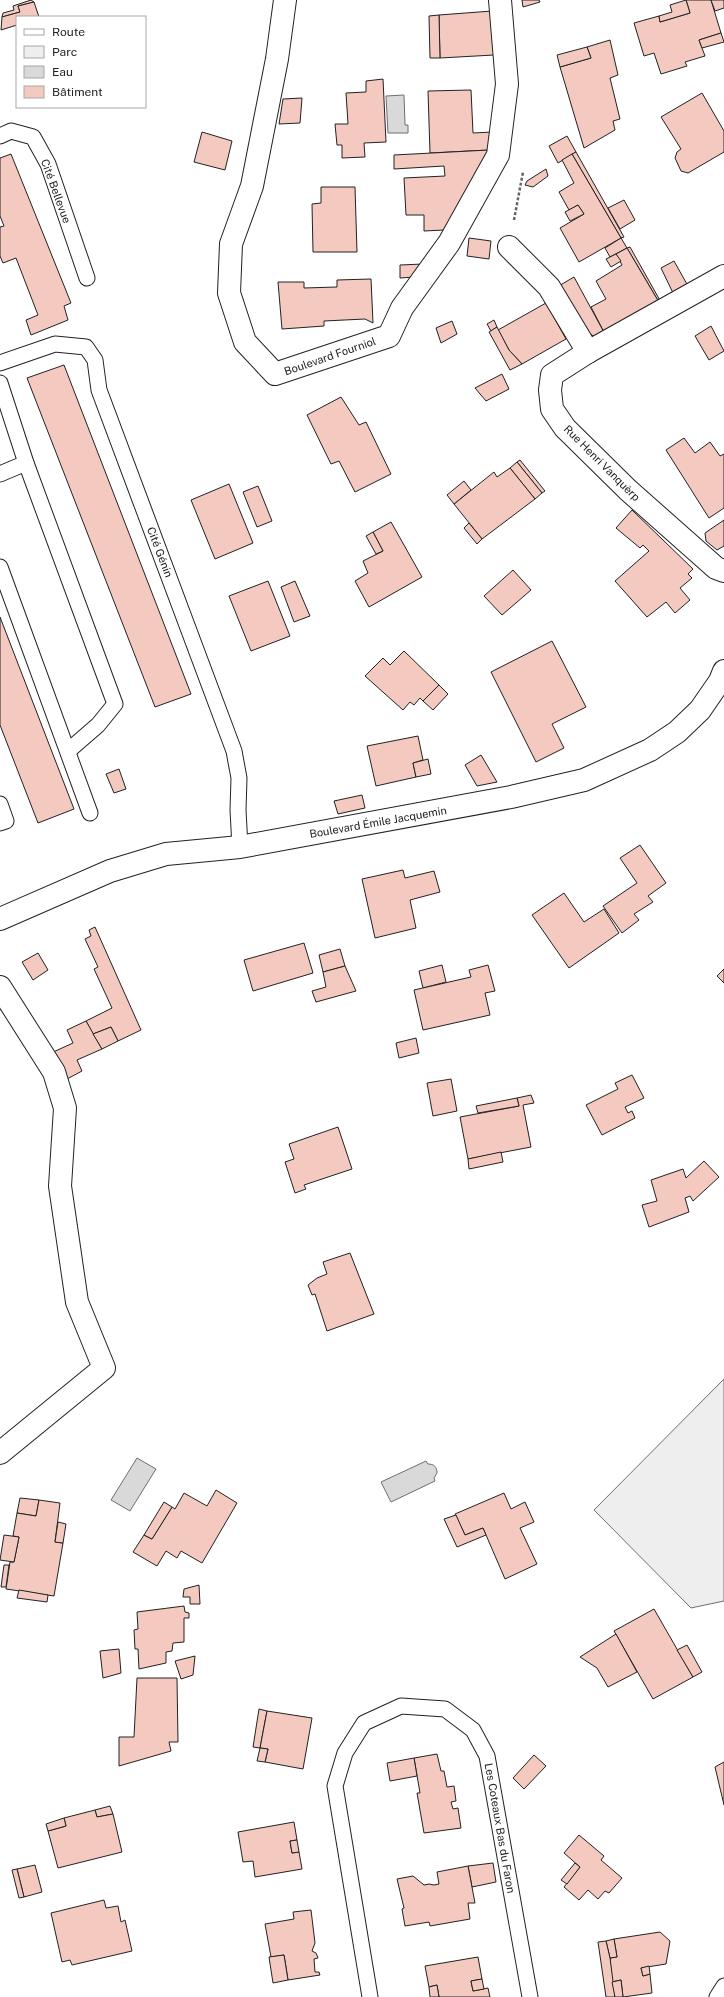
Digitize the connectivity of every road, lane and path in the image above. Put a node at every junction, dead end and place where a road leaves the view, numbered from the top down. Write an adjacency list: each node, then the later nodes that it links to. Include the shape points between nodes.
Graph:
1 (285, 0): 2 (street, Boulevard Fourniol, via 277,59 252,186 231,244 229,293 245,342 275,374 389,336 402,308 449,243 498,155 508,84)
2 (500, 0)
3 (0, 136): 6 (lane, Cité Bellevue, via 11,131 33,137 48,164)
4 (509, 247): 7 (street, via 549,287)
5 (724, 276): 7 (street, Rue Henri Vanquèrp)
6 (87, 278)
7 (588, 352): 13 (street, Rue Henri Vanquèrp, via 552,375 552,409 565,428 628,490 716,568)
8 (0, 362): 19 (lane, Cité Génin, via 55,344 86,347 95,360 99,390 234,751 239,778)
9 (0, 383): 10 (lane)
10 (26, 463): 11 (lane); 15 (lane, via 115,704 98,725)
11 (0, 474)
12 (0, 566): 15 (lane)
13 (724, 571)
14 (724, 671): 19 (street, Boulevard Émile Jacquemin, via 700,710 677,732 650,750 584,780 504,798)
15 (68, 751): 17 (lane)
16 (0, 804): 18 (lane, via 6,821)
17 (90, 813)
18 (0, 823)
19 (240, 847): 20 (street, Boulevard Émile Jacquemin, via 166,854 110,871)
20 (0, 919)
21 (0, 987): 22 (street, via 54,1072 65,1108 60,1186 77,1302 104,1368)
22 (0, 1453)
23 (724, 1986): 26 (lane)
24 (370, 1997): 25 (lane, Les Coteaux Bas du Faron, via 335,1786 345,1753 364,1724 401,1706 445,1708 473,1730 487,1756)
25 (530, 1997)
26 (717, 1997)

